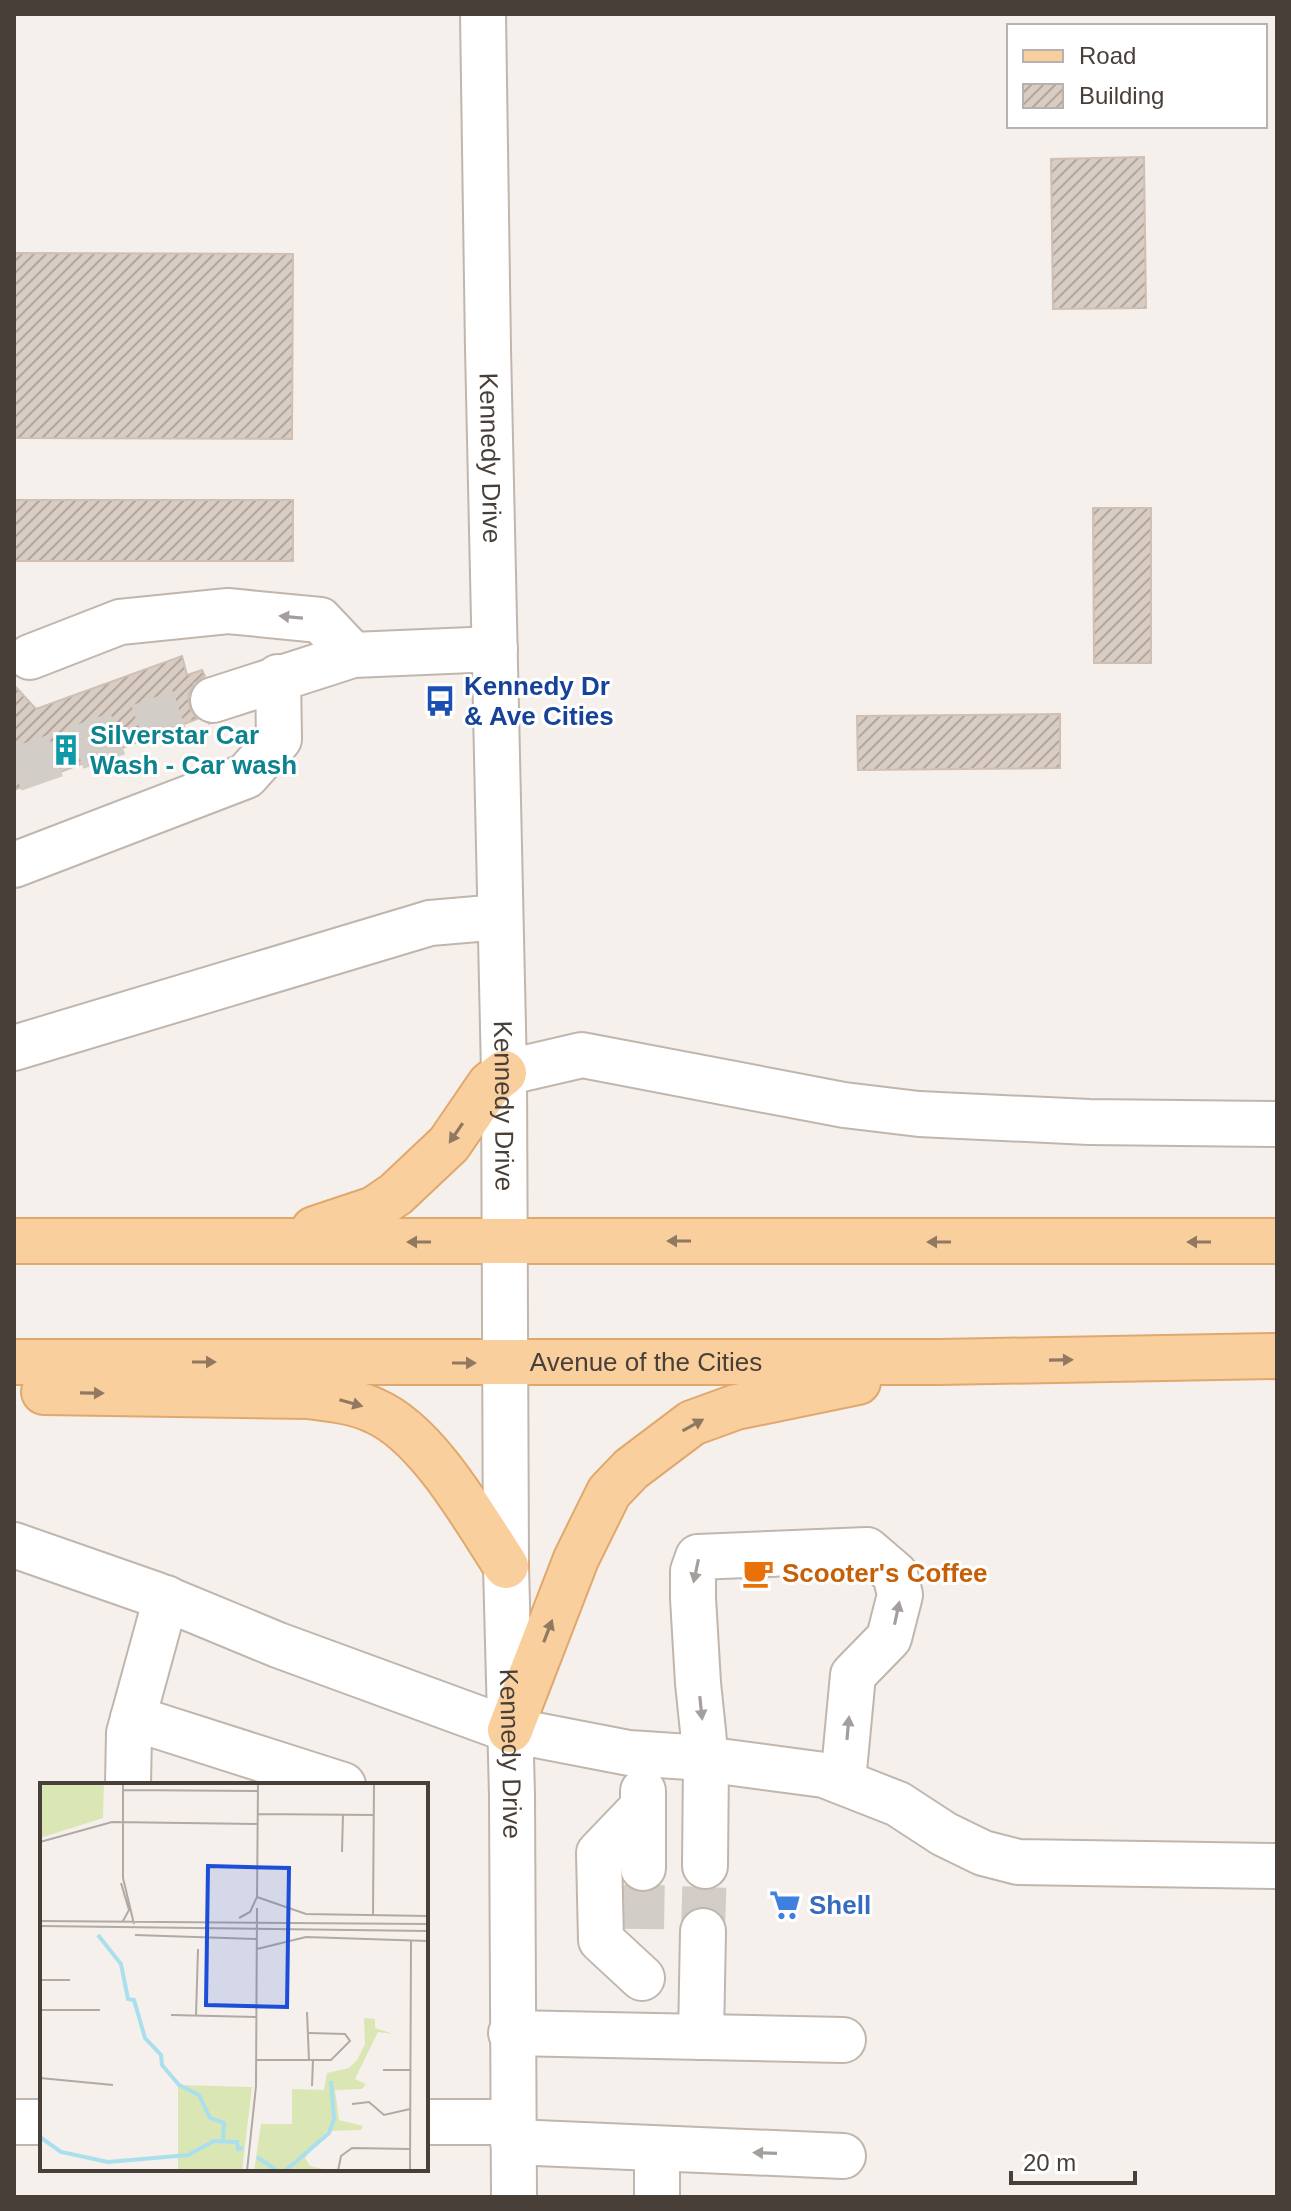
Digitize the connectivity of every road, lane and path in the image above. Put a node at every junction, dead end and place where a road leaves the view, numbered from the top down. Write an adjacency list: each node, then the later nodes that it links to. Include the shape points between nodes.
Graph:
1 (483, 14): 2 (street, Kennedy Drive)
2 (495, 649): 3 (street); 8 (street, Kennedy Drive)
3 (353, 655): 4 (street, one-way to 4, via 320,620 228,611 120,622); 5 (street)
4 (30, 657)
5 (278, 677): 6 (street); 7 (street, via 279,739 246,776)
6 (213, 700)
7 (14, 865)
8 (500, 917): 9 (street, via 430,923); 10 (street, Kennedy Drive)
9 (14, 1048)
10 (504, 1073): 11 (street, via 582,1055 844,1105 919,1114); 12 (main road, one-way to 12, via 490,1084 449,1144 396,1194 342,1221); 14 (street, Kennedy Drive)
11 (1277, 1124)
12 (271, 1240): 13 (main road); 14 (main road, one-way to 12)
13 (14, 1241)
14 (504, 1241): 15 (main road, one-way to 14); 19 (street, Kennedy Drive)
15 (1277, 1241)
16 (1277, 1356): 17 (main road, Avenue of the Cities, one-way to 16)
17 (1017, 1361): 19 (main road, Avenue of the Cities); 25 (main road, one-way to 17, via 576,1559 609,1492 692,1423 736,1407 834,1385)
18 (14, 1362): 19 (main road, Avenue of the Cities, one-way to 19)
19 (507, 1363): 22 (street, Kennedy Drive)
20 (14, 1392): 22 (main road, one-way to 22, via 308,1396 376,1411 443,1471)
21 (14, 1545): 23 (street)
22 (506, 1566): 25 (street, Kennedy Drive)
23 (166, 1598): 24 (street); 25 (street)
24 (133, 1718): 29 (street); 30 (street)
25 (510, 1730): 26 (street); 38 (street, Kennedy Drive)
26 (644, 1754): 27 (street); 31 (street)
27 (706, 1760): 28 (street); 28 (street, one-way to 27, via 853,1675 889,1638 900,1595 895,1574 867,1550 698,1557 693,1598); 32 (street)
28 (843, 1781): 33 (street, via 898,1804 983,1853 1018,1862)
29 (128, 1783)
30 (337, 1783)
31 (643, 1807): 34 (street); 37 (street, via 599,1853 601,1940)
32 (705, 1866)
33 (1277, 1866)
34 (643, 1868)
35 (642, 1929): 37 (street)
36 (703, 1931): 40 (street)
37 (642, 1978): 39 (street)
38 (511, 2033): 39 (street); 45 (street, Kennedy Drive)
39 (643, 2037): 40 (street)
40 (701, 2037): 41 (street)
41 (843, 2040)
42 (14, 2122): 43 (street)
43 (40, 2122)
44 (428, 2122): 45 (street)
45 (513, 2132): 46 (street); 48 (street, Kennedy Drive)
46 (657, 2149): 47 (street, one-way to 46); 49 (street)
47 (843, 2156)
48 (514, 2197)
49 (657, 2197)

